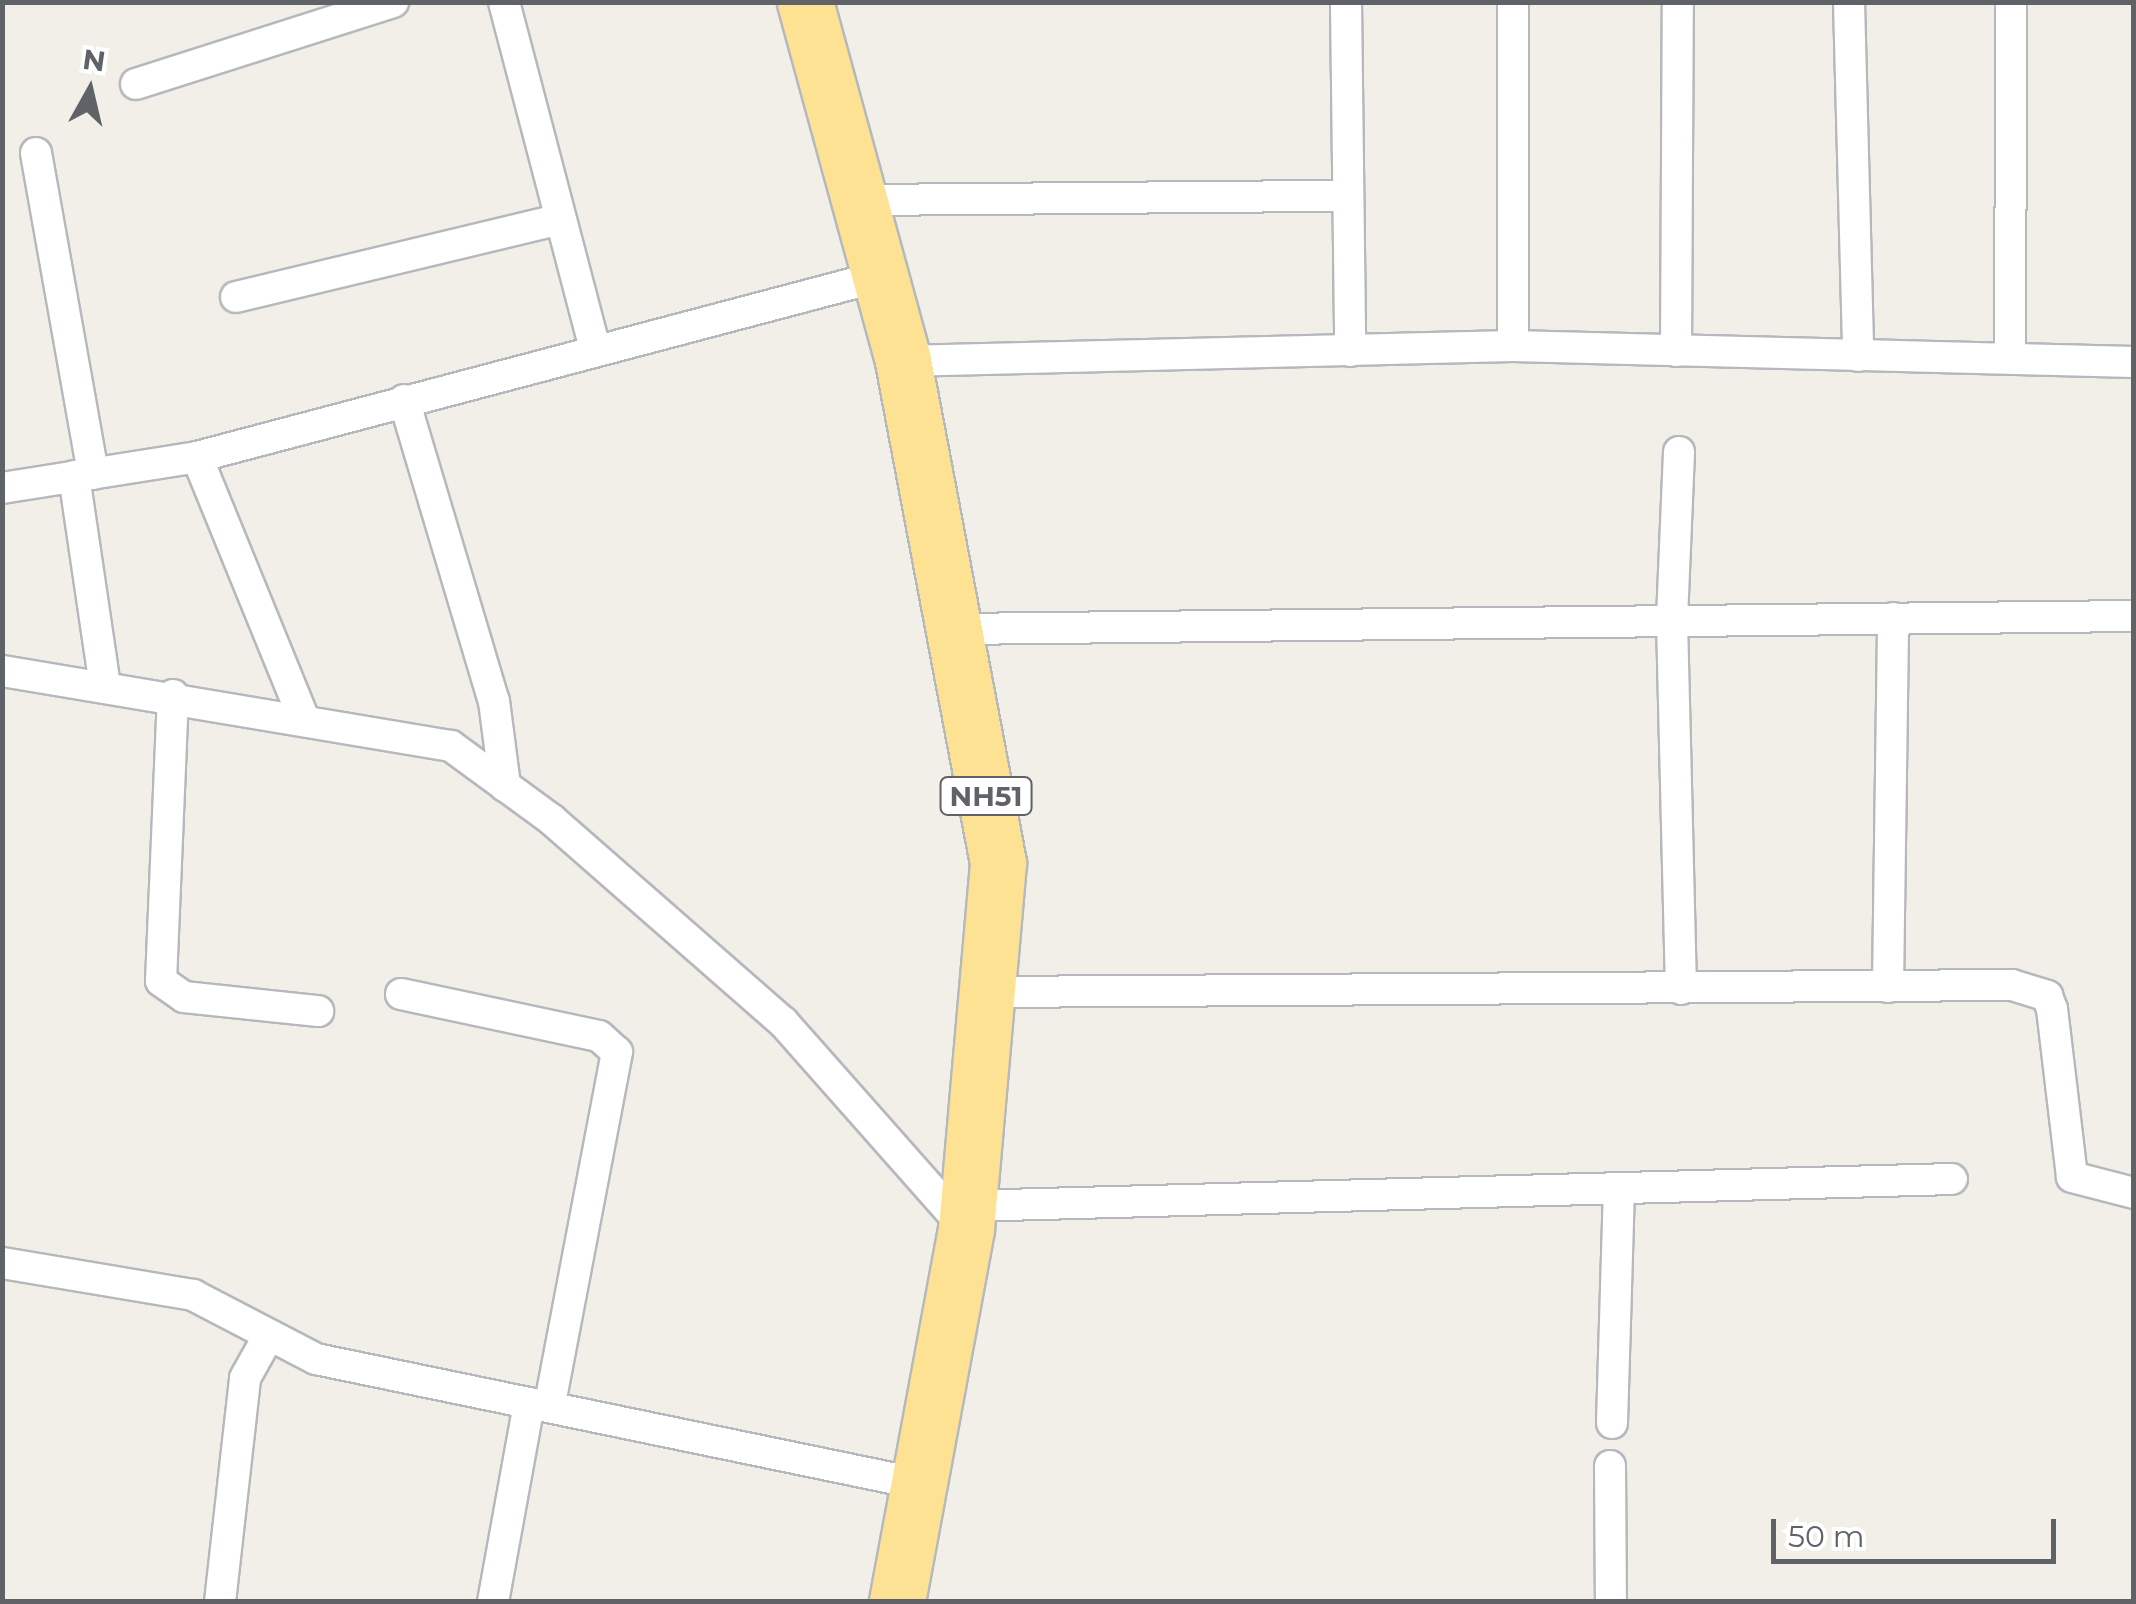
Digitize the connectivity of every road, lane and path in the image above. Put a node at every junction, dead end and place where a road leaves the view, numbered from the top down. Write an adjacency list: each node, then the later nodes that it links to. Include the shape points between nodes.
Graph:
1 (393, 2): 9 (street)
2 (504, 2): 13 (street)
3 (805, 2): 12 (highway, NH51)
4 (1346, 2): 11 (street)
5 (1513, 2): 16 (street)
6 (1678, 2): 18 (street)
7 (1848, 2): 20 (street)
8 (2011, 2): 21 (street)
9 (136, 84)
10 (36, 153): 27 (street)
11 (1348, 196): 12 (street); 19 (street)
12 (862, 200): 14 (highway, NH51)
13 (557, 220): 15 (street); 17 (street)
14 (881, 276): 17 (street); 22 (highway, NH51)
15 (236, 297)
16 (1513, 346): 18 (street); 19 (street)
17 (595, 348): 24 (street)
18 (1676, 351): 20 (street)
19 (1350, 352): 22 (street)
20 (1858, 356): 21 (street)
21 (2010, 357): 23 (street)
22 (903, 361): 32 (highway, NH51)
23 (2134, 362)
24 (404, 400): 26 (street); 37 (street, via 499,720)
25 (1679, 452): 31 (street)
26 (196, 457): 27 (street); 36 (street)
27 (84, 475): 28 (street); 34 (street)
28 (2, 488)
29 (2134, 616): 30 (street)
30 (1893, 618): 31 (street); 38 (street)
31 (1672, 621): 32 (street); 39 (street)
32 (954, 629): 40 (highway, NH51, via 998,862)
33 (2, 671): 34 (street)
34 (105, 685): 35 (street)
35 (173, 695): 36 (street); 42 (street, via 160,981 184,997)
36 (303, 717): 37 (street, via 451,746)
37 (505, 786): 46 (street, via 783,1022)
38 (1888, 987): 39 (street); 45 (street, via 2012,985 2047,996 2072,1177)
39 (1681, 988): 40 (street)
40 (986, 992): 46 (highway, NH51)
41 (402, 994): 49 (street, via 599,1036 617,1052)
42 (318, 1012)
43 (1952, 1179): 44 (street)
44 (1619, 1188): 46 (street); 50 (street)
45 (2134, 1192)
46 (967, 1218): 52 (highway, NH51)
47 (2, 1263): 48 (street, via 194,1296)
48 (269, 1336): 49 (street, via 316,1358); 53 (street, via 244,1378)
49 (539, 1405): 52 (street); 54 (street)
50 (1612, 1423)
51 (1610, 1466): 56 (street)
52 (920, 1484): 55 (highway, NH51)
53 (220, 1602)
54 (494, 1602)
55 (897, 1602)
56 (1612, 1602)

